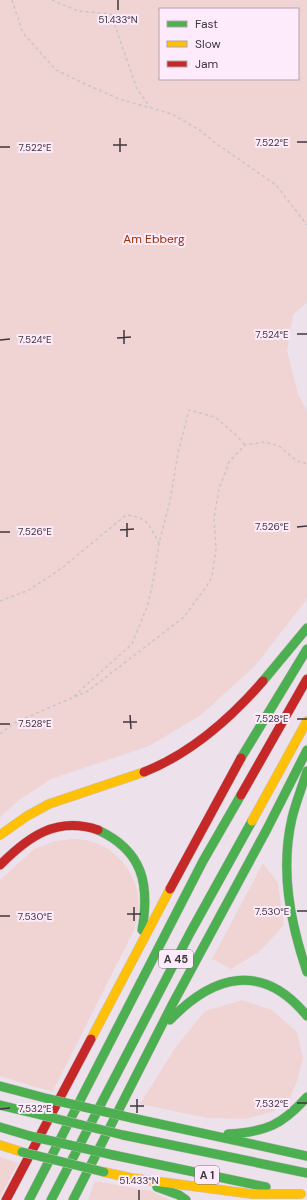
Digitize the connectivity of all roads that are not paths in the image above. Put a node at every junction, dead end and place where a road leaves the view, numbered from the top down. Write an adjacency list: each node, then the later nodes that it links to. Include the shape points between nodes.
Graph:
1 (307, 628): 7 (highway, via 256,691 221,725 200,741 155,767 57,801 20,820)
2 (307, 649): 10 (highway, via 278,693 230,778)
3 (307, 679): 26 (highway, A 45, via 203,862)
4 (307, 721): 27 (highway, A 45, via 190,933)
5 (307, 750): 12 (highway)
6 (307, 771): 9 (highway, via 292,819 287,867 289,909)
7 (0, 835)
8 (0, 865): 10 (highway, via 15,849 30,839 60,826 80,826 102,832 126,848 141,873 146,908 138,939)
9 (307, 972)
10 (117, 987): 25 (highway)
11 (307, 1016): 12 (highway, via 296,1002 279,989 259,982 227,982 204,991 184,1005)
12 (157, 1034): 28 (highway)
13 (0, 1082): 15 (highway)
14 (0, 1086): 15 (highway)
15 (24, 1092): 19 (highway, bridge)
16 (307, 1097): 19 (highway, via 286,1119 256,1132)
17 (0, 1105): 22 (highway, A 1, bridge, via 123,1135)
18 (0, 1127): 24 (highway, A 1, bridge, via 113,1155)
19 (197, 1133): 21 (highway)
20 (0, 1145): 23 (highway, bridge)
21 (307, 1156)
22 (307, 1173)
23 (131, 1178): 24 (highway, via 252,1194); 29 (highway, via 164,1189)
24 (304, 1195)
25 (6, 1200)
26 (28, 1200)
27 (51, 1200)
28 (73, 1200)
29 (186, 1200)

